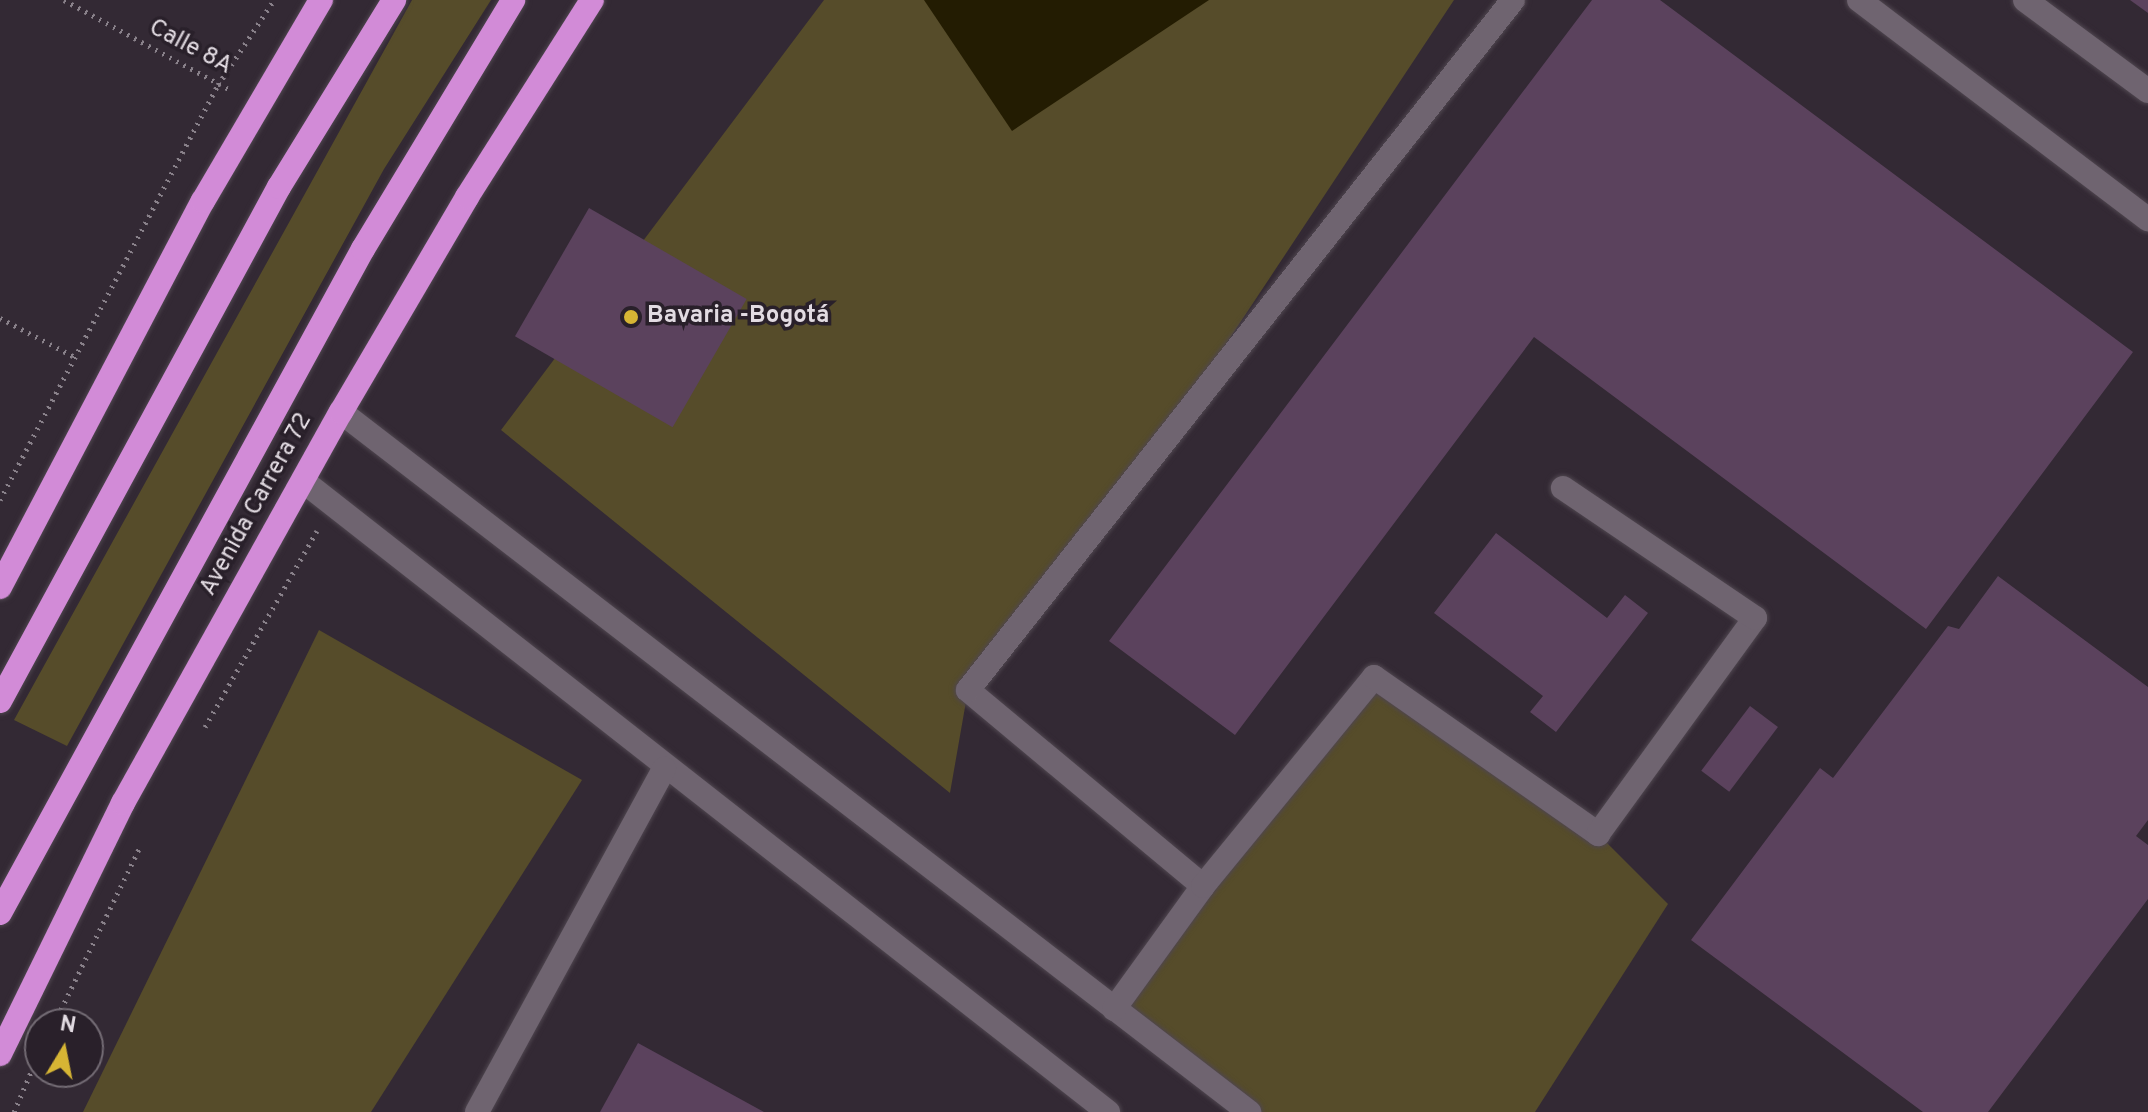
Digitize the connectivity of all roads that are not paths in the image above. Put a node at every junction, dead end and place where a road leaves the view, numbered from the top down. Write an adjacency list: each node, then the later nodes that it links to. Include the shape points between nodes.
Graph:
1 (321, 0): 13 (highway, via 258,102)
2 (394, 0): 14 (highway, via 279,187)
3 (513, 0): 17 (highway, Avenida Carrera 72, via 363,249)
4 (592, 0): 10 (highway, Avenida Carrera 72, via 483,171)
5 (1513, 0): 16 (lane, via 968,690)
6 (1859, 0): 9 (lane)
7 (2025, 0): 8 (lane)
8 (2148, 91)
9 (2148, 219)
10 (341, 412): 11 (highway, Avenida Carrera 72); 18 (lane)
11 (303, 481): 15 (lane); 19 (highway, Avenida Carrera 72, via 123,803)
12 (1563, 488): 16 (lane, via 1755,618 1598,834 1374,677)
13 (0, 587)
14 (0, 701)
15 (664, 769): 20 (lane); 21 (lane)
16 (1203, 886): 18 (lane)
17 (0, 913)
18 (1114, 1009): 22 (lane)
19 (0, 1054)
20 (477, 1112)
21 (1108, 1112)
22 (1249, 1112)

